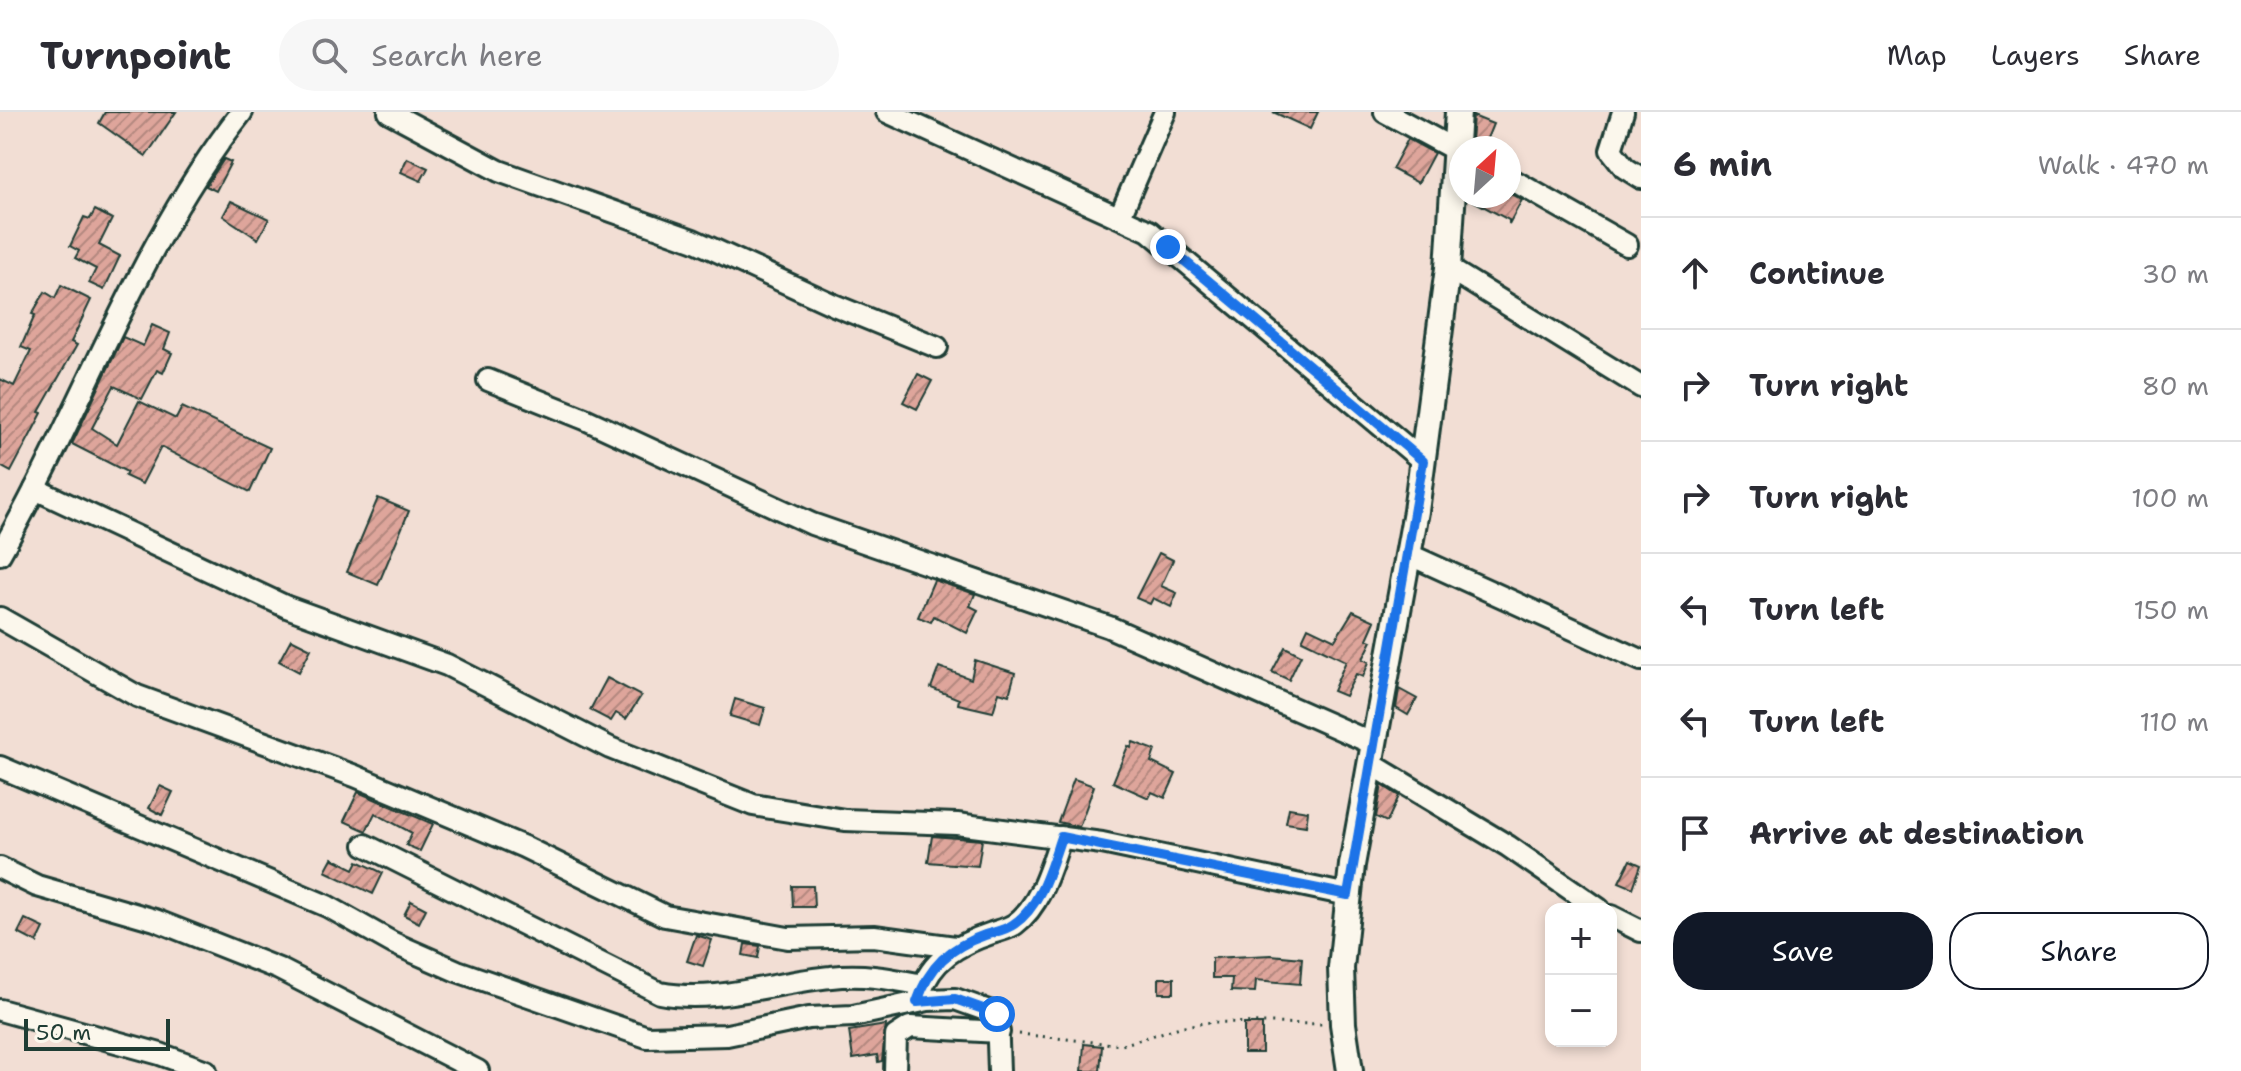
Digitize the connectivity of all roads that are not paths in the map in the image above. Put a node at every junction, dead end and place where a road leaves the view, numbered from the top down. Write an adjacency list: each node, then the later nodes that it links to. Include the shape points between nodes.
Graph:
1 (242, 112): 20 (street, via 175,209)
2 (389, 112): 16 (street, via 499,171 693,240)
3 (887, 112): 13 (street)
4 (1165, 112): 13 (street)
5 (1385, 112): 9 (street)
6 (1458, 112): 8 (street)
7 (1623, 112): 10 (street, via 1611,150)
8 (1458, 136)
9 (1449, 146)
10 (1641, 178)
11 (1521, 185): 14 (street)
12 (1453, 208): 15 (street)
13 (1120, 216): 19 (street, via 1149,231)
14 (1627, 245)
15 (1448, 268): 18 (street); 19 (street)
16 (937, 347)
17 (488, 380): 25 (street, via 812,524 1109,627)
18 (1641, 387)
19 (1423, 461): 22 (street)
20 (35, 489): 21 (street); 27 (street, via 287,607 447,665 610,748 753,805 845,820 957,824)
21 (0, 554)
22 (1410, 555): 24 (street); 25 (street)
23 (0, 618): 34 (street, via 137,696 425,805 665,916 788,938 874,936)
24 (1641, 660)
25 (1373, 755): 30 (street); 31 (street)
26 (0, 767): 35 (street, via 327,906 457,971 647,1037 727,1035 809,1018 853,1016)
27 (1061, 837): 30 (street); 34 (street, via 1022,918)
28 (365, 845): 35 (street, via 660,993 697,997 833,976 879,976)
29 (0, 868): 39 (street, via 37,886 155,920 279,969)
30 (1348, 895): 42 (street, via 1341,968)
31 (1590, 903)
32 (1617, 919): 33 (street)
33 (1641, 931)
34 (955, 947): 35 (street)
35 (920, 993): 37 (street, via 982,1006 997,1014)
36 (0, 1010): 38 (street)
37 (999, 1032): 40 (street, via 901,1030 895,1042); 41 (street)
38 (206, 1071)
39 (478, 1071)
40 (895, 1071)
41 (999, 1071)
42 (1350, 1071)

